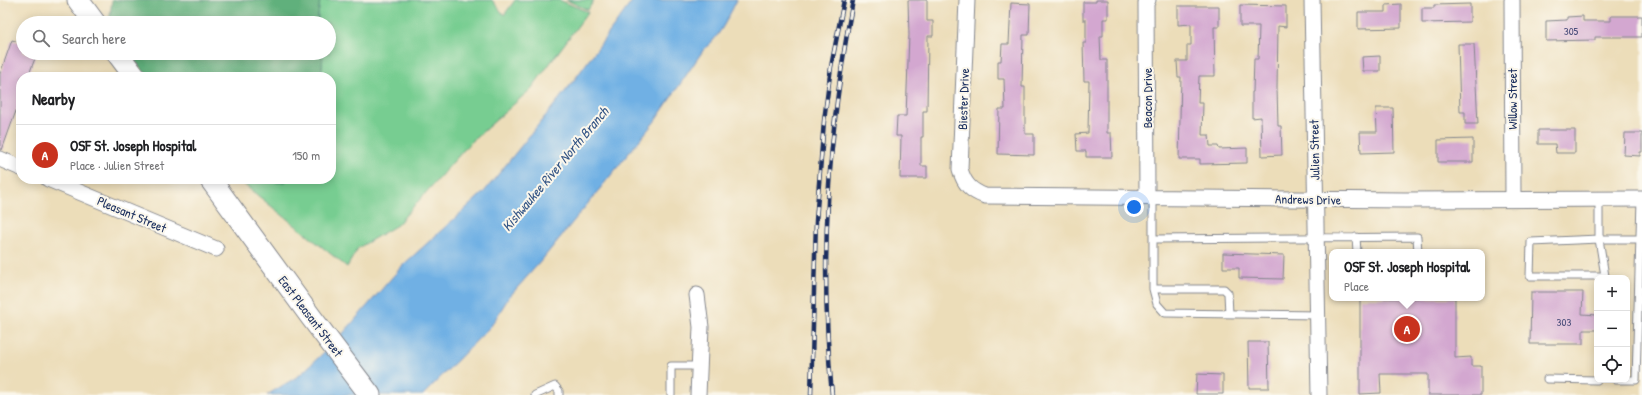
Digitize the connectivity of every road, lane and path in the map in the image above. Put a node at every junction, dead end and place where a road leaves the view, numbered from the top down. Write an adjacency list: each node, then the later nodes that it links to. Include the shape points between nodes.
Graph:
1 (78, 0): 6 (main road)
2 (967, 0): 13 (street, Biester Drive, via 960,169 963,180)
3 (1148, 0): 14 (street, Beacon Drive, via 1146,3)
4 (1312, 0): 15 (street, Julien Street)
5 (1512, 0): 16 (street, Willow Street)
6 (90, 16)
7 (122, 60): 8 (main road)
8 (131, 72)
9 (0, 159): 10 (street)
10 (16, 166)
11 (60, 184): 24 (street, Pleasant Street)
12 (214, 184): 37 (main road, East Pleasant Street)
13 (974, 192): 14 (street, Andrews Drive, via 985,196 1026,198)
14 (1150, 197): 15 (street, Andrews Drive); 21 (lane)
15 (1315, 198): 16 (street, Andrews Drive); 20 (street, Julien Street)
16 (1513, 199): 17 (street, Andrews Drive)
17 (1599, 199): 18 (street, Andrews Drive); 22 (lane)
18 (1641, 199): 23 (lane)
19 (1356, 236): 20 (lane); 25 (lane); 26 (lane, via 1417,237)
20 (1316, 238): 21 (lane); 32 (street, Julien Street)
21 (1154, 239): 29 (lane)
22 (1599, 239): 23 (lane); 27 (lane); 28 (lane, via 1531,242 1530,276)
23 (1640, 239): 36 (lane, via 1636,380)
24 (216, 249)
25 (1357, 249)
26 (1418, 249)
27 (1605, 275)
28 (1594, 277)
29 (1153, 289): 31 (lane, via 1156,304 1165,313); 31 (lane, via 1224,289 1228,293)
30 (697, 295): 33 (street, via 701,327)
31 (1229, 314): 32 (lane)
32 (1318, 315): 42 (street, Julien Street)
33 (699, 366): 40 (lane, via 671,366); 41 (street)
34 (1547, 378): 35 (lane)
35 (1594, 380)
36 (1630, 380)
37 (370, 395)
38 (535, 395): 39 (lane, via 555,386)
39 (559, 395)
40 (670, 395)
41 (698, 395)
42 (1319, 395)

